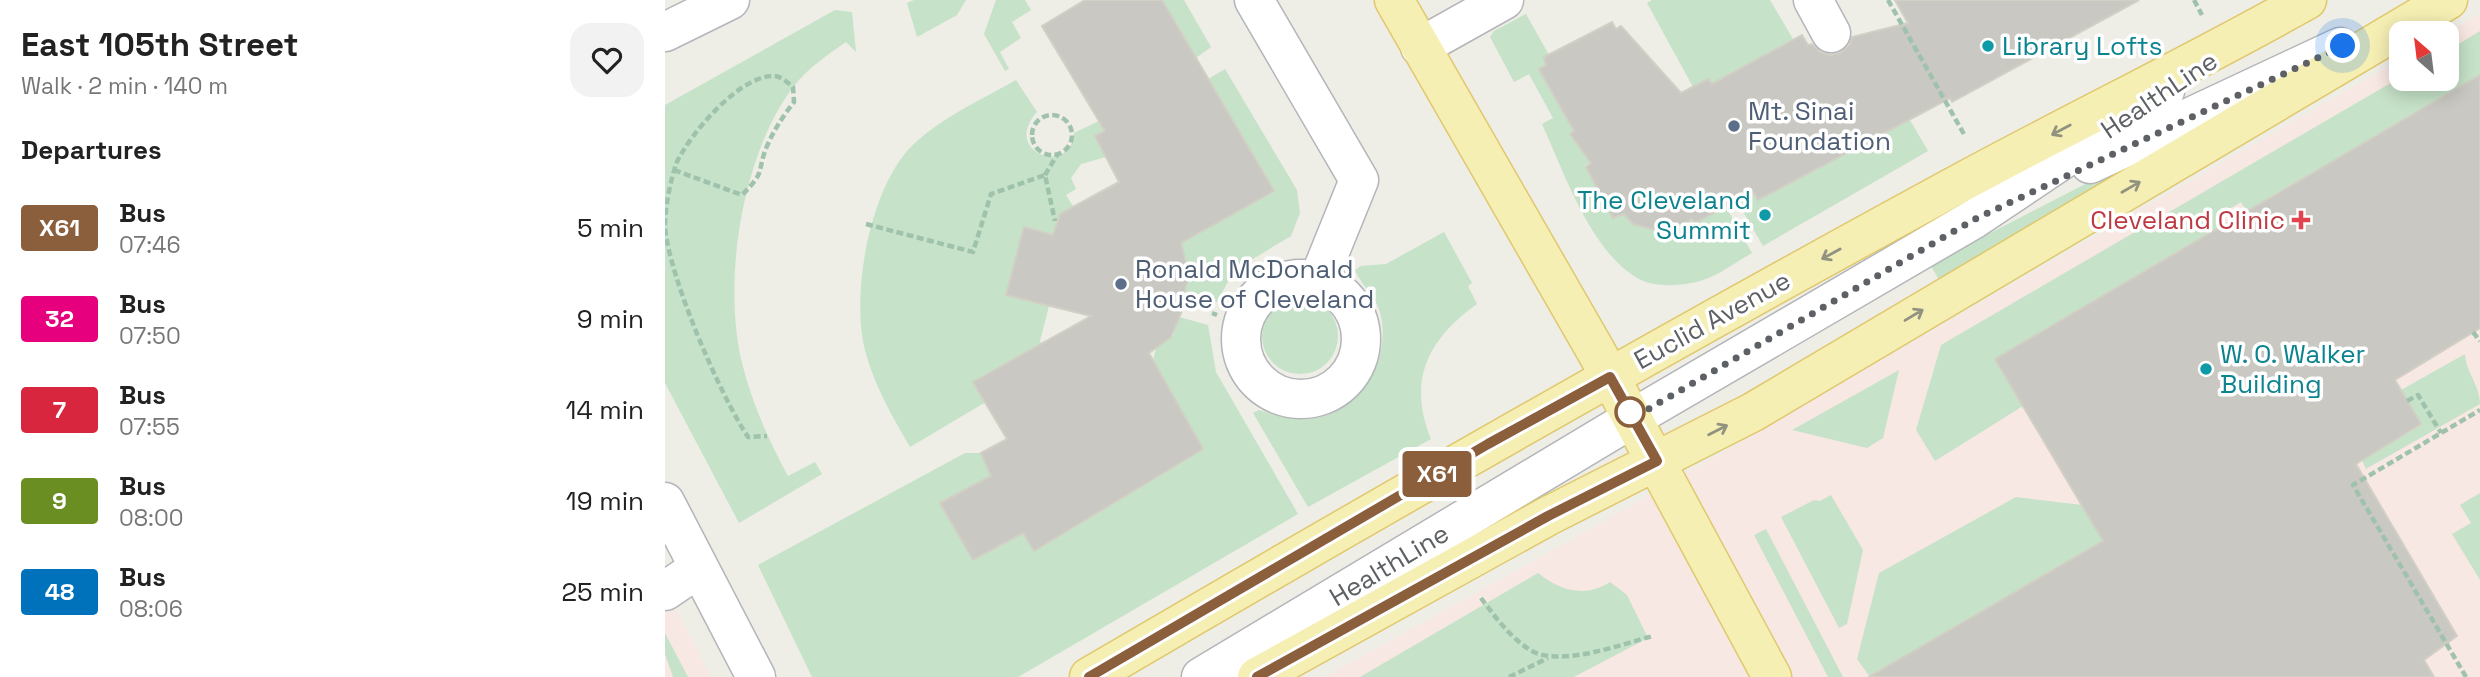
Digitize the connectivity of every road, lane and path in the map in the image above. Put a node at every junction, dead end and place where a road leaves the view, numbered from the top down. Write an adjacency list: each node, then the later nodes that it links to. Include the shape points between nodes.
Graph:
1 (1254, 0): 21 (street, via 1359,180)
2 (1394, 0): 13 (main road)
3 (1504, 0): 13 (street)
4 (1813, 0): 12 (street)
5 (1888, 0): 14 (path)
6 (2194, 0): 10 (path)
7 (2307, 0): 11 (main road, Euclid Avenue)
8 (2441, 0): 18 (street, HealthLine)
9 (2448, 0): 30 (main road, one-way to 9, via 1765,404)
10 (2202, 16)
11 (2273, 19): 18 (street, HealthLine); 24 (main road, Euclid Avenue, one-way to 24, via 1967,179)
12 (1831, 33)
13 (1420, 47): 24 (main road)
14 (1967, 139)
15 (1057, 155): 15 (path, via 1068,147 1073,134 1062,117 1048,115 1037,122 1032,139 1039,150); 17 (path)
16 (674, 170): 16 (path, via 742,195 761,176 766,148 794,102 793,87 780,77 765,77 722,104 693,134); 29 (path, via 665,227 681,288 733,414 748,437)
17 (1045, 175): 19 (path); 20 (path, via 991,194 973,252)
18 (1975, 219): 27 (street, HealthLine)
19 (1055, 221)
20 (866, 223)
21 (1318, 281)
22 (2473, 332): 23 (path)
23 (2479, 338)
24 (1610, 377): 27 (main road); 38 (main road, Euclid Avenue)
25 (2407, 401): 28 (path, via 2417,395)
26 (2480, 410): 28 (path)
27 (1633, 418): 30 (main road); 39 (street, HealthLine)
28 (2441, 433): 43 (path, via 2353,485)
29 (767, 436)
30 (1657, 461): 40 (main road); 42 (main road)
31 (665, 502): 32 (street)
32 (699, 568): 33 (street); 37 (street)
33 (665, 592)
34 (1481, 598): 36 (path, via 1531,651)
35 (1653, 636): 36 (path, via 1608,650)
36 (1549, 657): 41 (path)
37 (756, 677)
38 (1089, 677)
39 (1201, 677)
40 (1257, 677)
41 (1509, 677)
42 (1772, 677)
43 (2466, 677)

